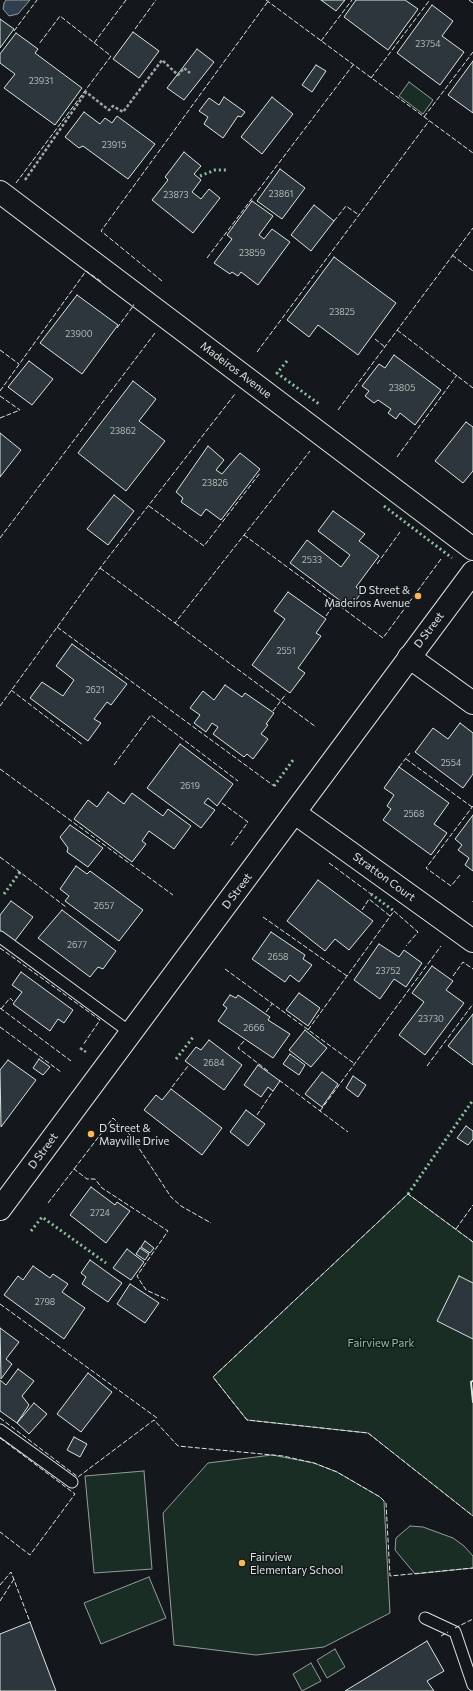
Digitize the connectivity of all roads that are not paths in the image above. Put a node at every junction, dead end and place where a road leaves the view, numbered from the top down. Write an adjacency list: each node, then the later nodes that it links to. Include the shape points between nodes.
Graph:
1 (6, 196): 2 (street, Madeiros Avenue)
2 (473, 549)
3 (473, 572): 4 (street, D Street)
4 (409, 657): 5 (street); 6 (street, D Street)
5 (473, 703)
6 (295, 812): 8 (street, Stratton Court); 9 (street, D Street)
7 (0, 937): 9 (lane)
8 (473, 941)
9 (131, 1033): 10 (street, D Street)
10 (0, 1207)
11 (0, 1430): 12 (lane)
12 (72, 1482)
13 (425, 1618): 14 (lane, via 455,1632)
14 (473, 1685)

